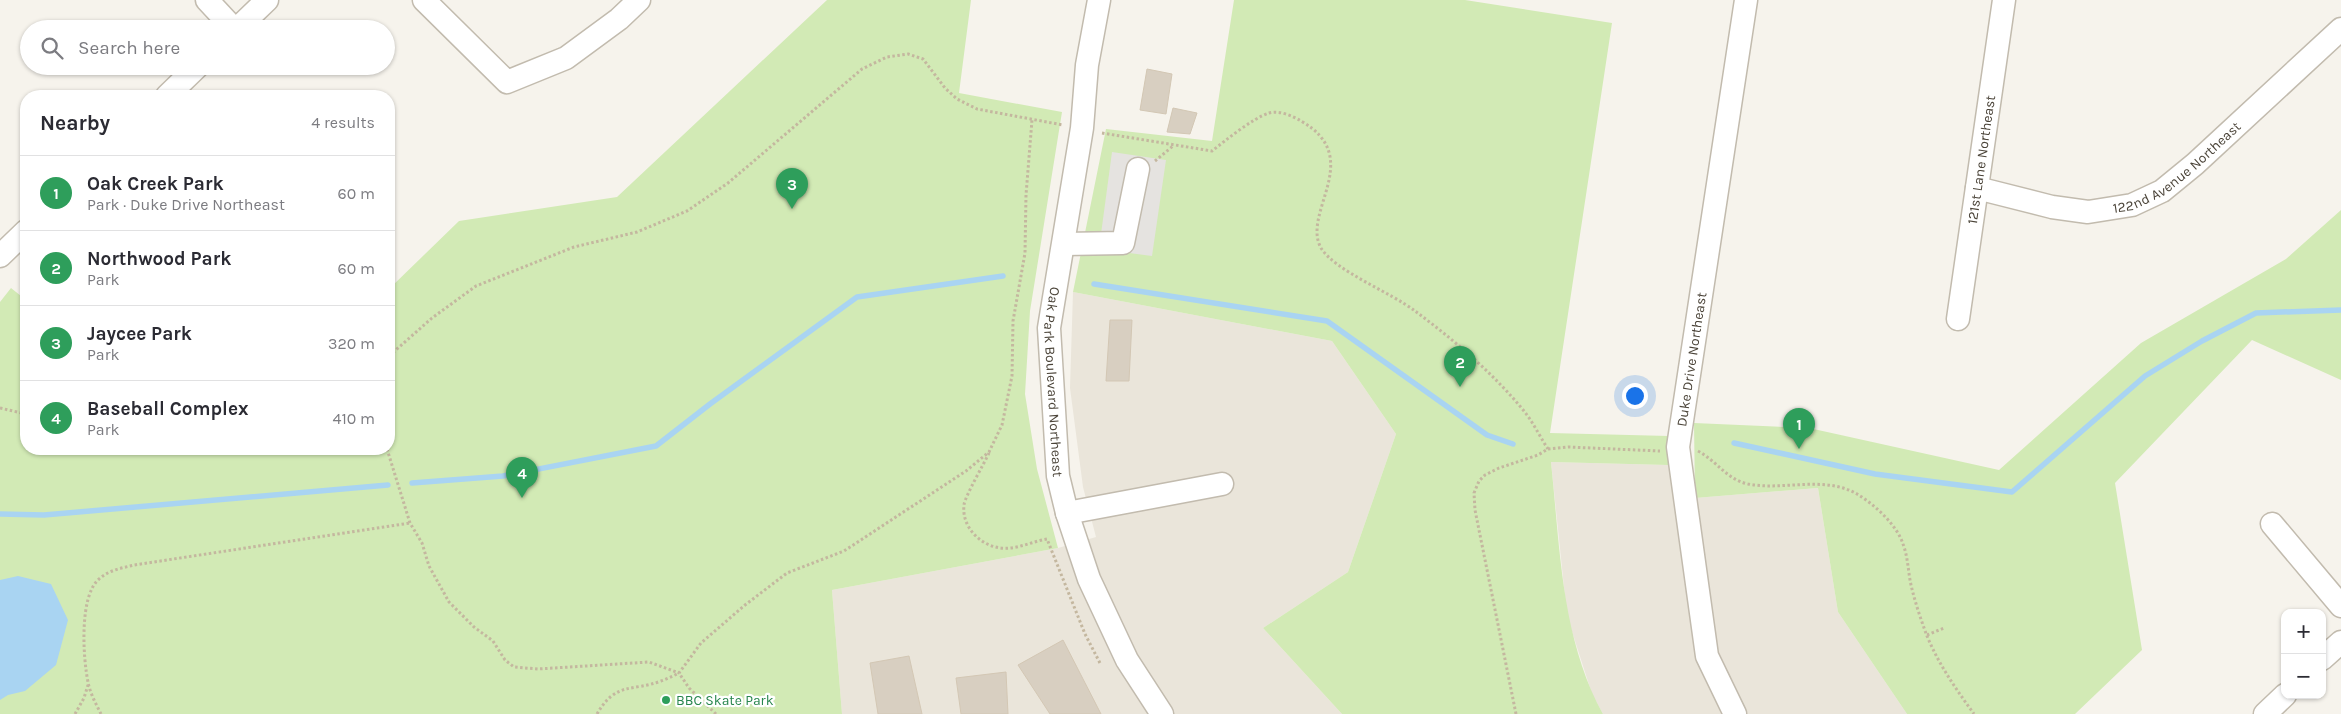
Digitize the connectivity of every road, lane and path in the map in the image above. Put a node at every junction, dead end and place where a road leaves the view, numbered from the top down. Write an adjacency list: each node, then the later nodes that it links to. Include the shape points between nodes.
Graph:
1 (206, 0): 8 (street)
2 (267, 0): 9 (street)
3 (424, 0): 4 (street, via 507,82 566,58)
4 (639, 0)
5 (1099, 0): 19 (street, Oak Park Boulevard Northeast, via 1087,65 1082,128)
6 (1746, 0): 27 (street, Duke Drive Northeast)
7 (2004, 0): 17 (street, 121st Lane Northeast)
8 (227, 20)
9 (246, 20)
10 (2341, 29): 17 (street, 122nd Avenue Northeast, via 2195,164 2162,191 2132,205 2088,212 2052,207)
11 (189, 75): 12 (street)
12 (173, 90)
13 (1032, 120): 14 (path); 22 (path, via 977,108 957,99 923,59 908,54 887,57 862,69 728,182 687,211 637,232 574,247 476,286); 26 (path, via 1025,253 1013,321 1012,376 1002,425)
14 (1065, 126)
15 (1102, 133): 25 (path, via 1212,151 1270,113 1292,115 1304,122 1317,132 1330,155 1331,171 1317,232 1321,248 1340,266 1391,294 1460,346 1525,412)
16 (1138, 169): 19 (street, via 1123,244)
17 (1977, 188): 21 (street, 121st Lane Northeast)
18 (20, 237): 20 (street)
19 (1064, 244): 30 (street, Oak Park Boulevard Northeast, via 1049,328 1058,476)
20 (0, 256)
21 (1958, 319)
22 (395, 351)
23 (0, 408): 24 (path)
24 (20, 413)
25 (1548, 449): 27 (path); 47 (path, via 1499,468 1479,481 1474,493)
26 (989, 452): 38 (path, via 964,504 966,522 978,539 993,548 1011,548 1047,539 1085,634); 39 (path, via 966,471 844,551 787,573 701,643)
27 (1679, 452): 35 (path, via 1698,451 1710,458 1727,476 1747,483 1769,486 1822,484 1856,493 1867,501 1887,519 1903,542); 48 (street, Duke Drive Northeast, via 1707,656)
28 (389, 455): 31 (path)
29 (1222, 484): 30 (street)
30 (1067, 513): 46 (street, Oak Park Boulevard Northeast, via 1096,596 1127,660)
31 (410, 523): 39 (path, via 449,602 474,628 493,641 505,660 514,667 538,669 649,662); 40 (path, via 115,569 92,586 86,602 84,638)
32 (2272, 524): 33 (street)
33 (2341, 606)
34 (1944, 628): 35 (path)
35 (1927, 635): 49 (path, via 1948,680)
36 (2341, 642): 37 (street)
37 (2326, 656)
38 (1102, 665)
39 (679, 672): 44 (path, via 660,682 619,690 604,702); 45 (path, via 689,688)
40 (88, 684): 42 (path); 43 (path)
41 (2281, 699): 50 (street)
42 (75, 714)
43 (101, 714)
44 (597, 714)
45 (716, 714)
46 (1162, 714)
47 (1516, 714)
48 (1735, 714)
49 (1974, 714)
50 (2265, 714)

